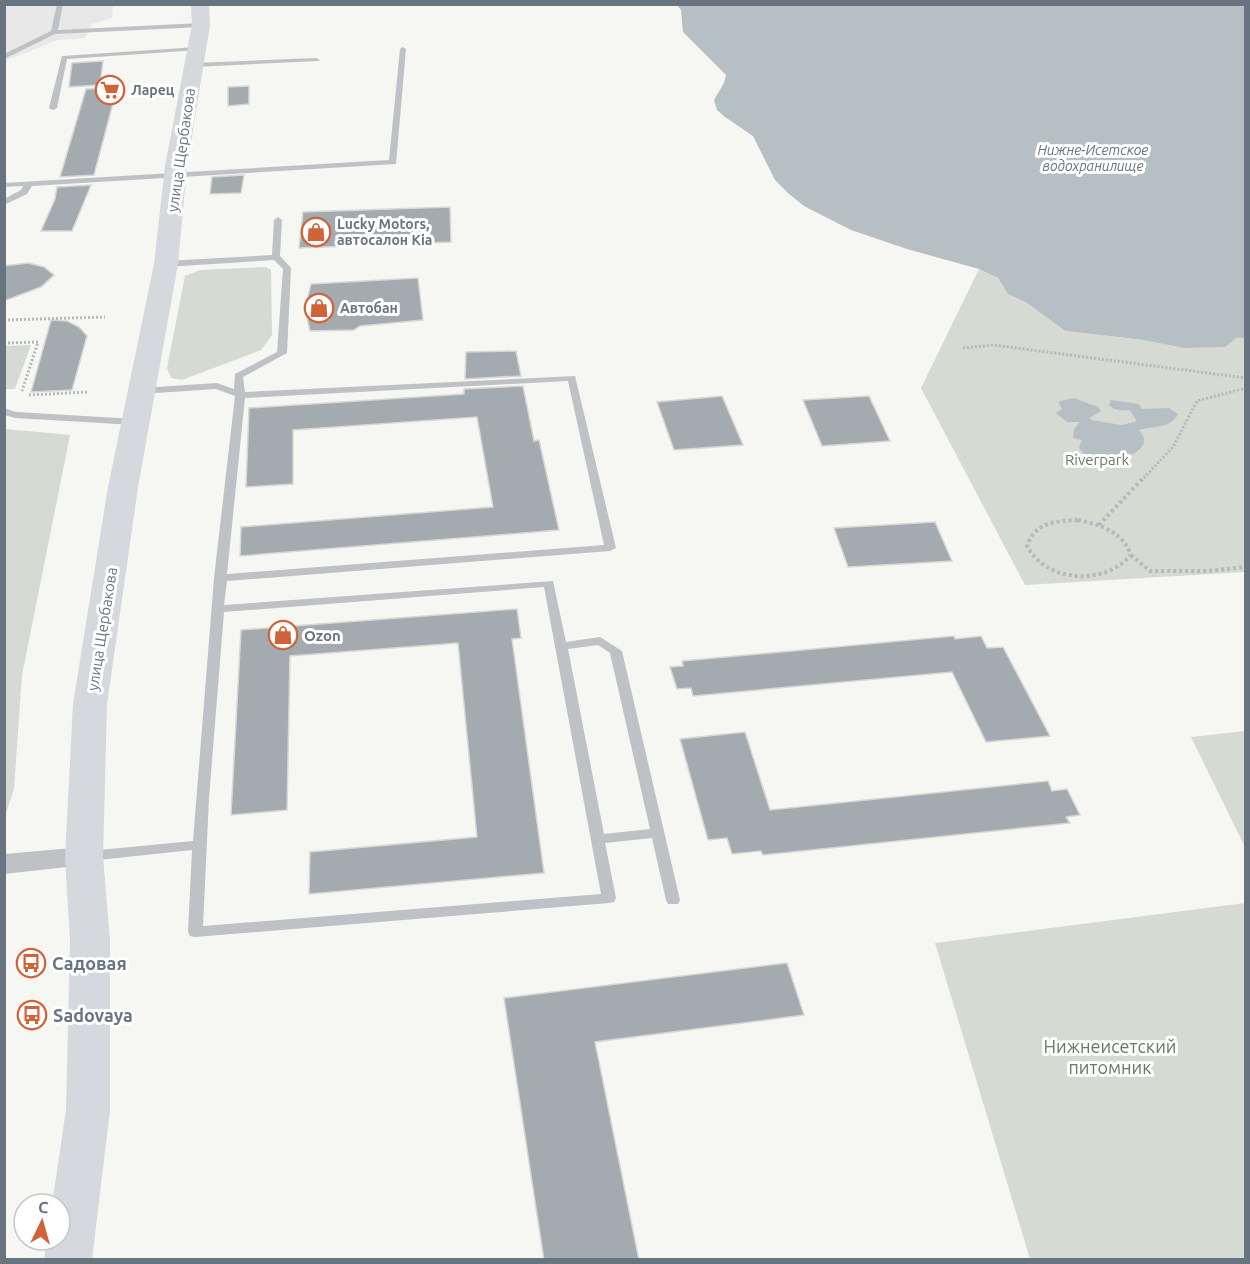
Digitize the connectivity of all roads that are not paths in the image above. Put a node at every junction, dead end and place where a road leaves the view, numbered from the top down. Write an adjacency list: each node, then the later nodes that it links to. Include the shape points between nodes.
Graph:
1 (60, 4): 2 (lane)
2 (54, 32): 3 (lane); 5 (lane)
3 (198, 36): 6 (lane); 7 (lane, via 64,57); 8 (main road, улица Щербакова)
4 (403, 49): 8 (lane, via 393,162)
5 (4, 57)
6 (316, 60)
7 (53, 108)
8 (175, 175): 9 (lane); 14 (main road, улица Щербакова)
9 (29, 184): 10 (lane); 11 (lane, via 24,192)
10 (4, 185)
11 (4, 203)
12 (278, 220): 13 (lane)
13 (276, 257): 14 (lane); 15 (lane, via 287,268 282,353 238,376)
14 (166, 264): 16 (main road, улица Щербакова)
15 (240, 395): 16 (lane, via 217,386); 18 (lane); 18 (lane, via 572,378 610,548)
16 (137, 407): 17 (lane, via 15,415); 24 (main road, улица Щербакова, via 90,704)
17 (4, 411)
18 (220, 578): 19 (lane)
19 (219, 609): 20 (lane, via 549,583); 23 (lane)
20 (561, 646): 21 (lane, via 600,641 616,651); 22 (lane)
21 (658, 833): 22 (lane); 26 (lane)
22 (599, 839): 23 (lane, via 609,898 195,932)
23 (198, 846): 24 (lane)
24 (84, 857): 25 (street); 27 (main road, улица Щербакова, via 90,941 88,1110)
25 (4, 864)
26 (673, 900)
27 (68, 1260)

